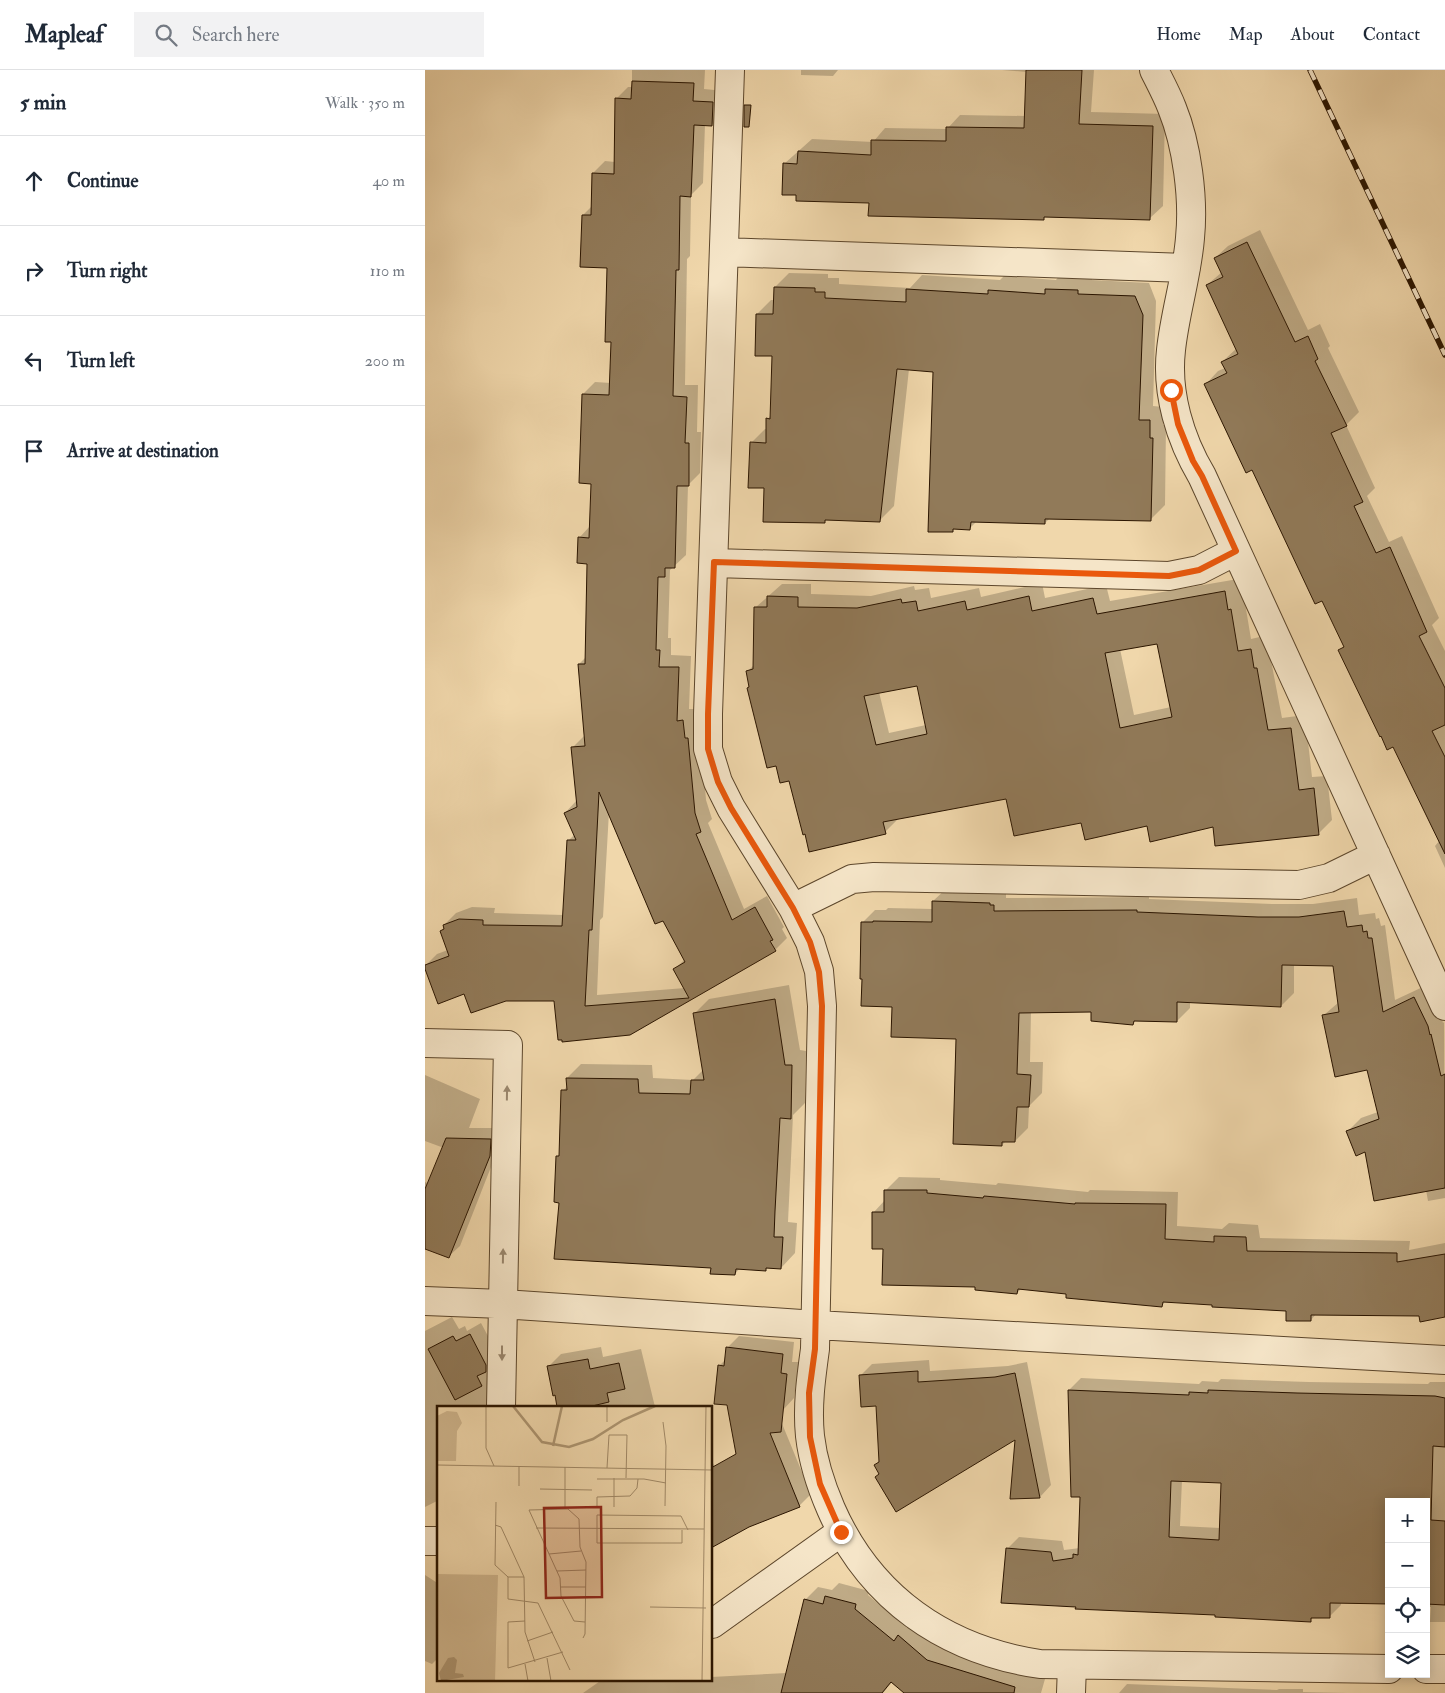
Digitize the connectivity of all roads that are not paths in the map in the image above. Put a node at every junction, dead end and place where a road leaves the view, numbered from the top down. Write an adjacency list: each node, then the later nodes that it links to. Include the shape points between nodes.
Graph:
1 (730, 70): 3 (street)
2 (1154, 70): 4 (street, via 1173,108 1185,154 1191,202)
3 (724, 252): 4 (street); 6 (street)
4 (1187, 268): 5 (street, via 1171,351 1171,390 1178,424)
5 (1236, 551): 6 (street, via 1199,570 1169,576); 7 (street)
6 (714, 562): 8 (street, via 708,749 718,782 731,808)
7 (1376, 855): 8 (street, via 1329,878 1299,885 852,879); 9 (street)
8 (793, 908): 13 (street, via 819,972 822,1006)
9 (1445, 1006)
10 (425, 1043): 12 (street, one-way to 10, via 508,1045)
11 (425, 1302): 12 (street)
12 (502, 1304): 13 (street); 15 (street, one-way to 15)
13 (815, 1325): 14 (street); 16 (street, via 809,1393 810,1437 820,1484)
14 (1445, 1360)
15 (501, 1406)
16 (841, 1532): 17 (street); 18 (street, via 867,1572 901,1606 937,1630 977,1649 1019,1661)
17 (713, 1623)
18 (1072, 1665): 19 (street); 22 (street)
19 (1385, 1669)
20 (1430, 1669): 21 (street)
21 (1445, 1670)
22 (1071, 1693)

